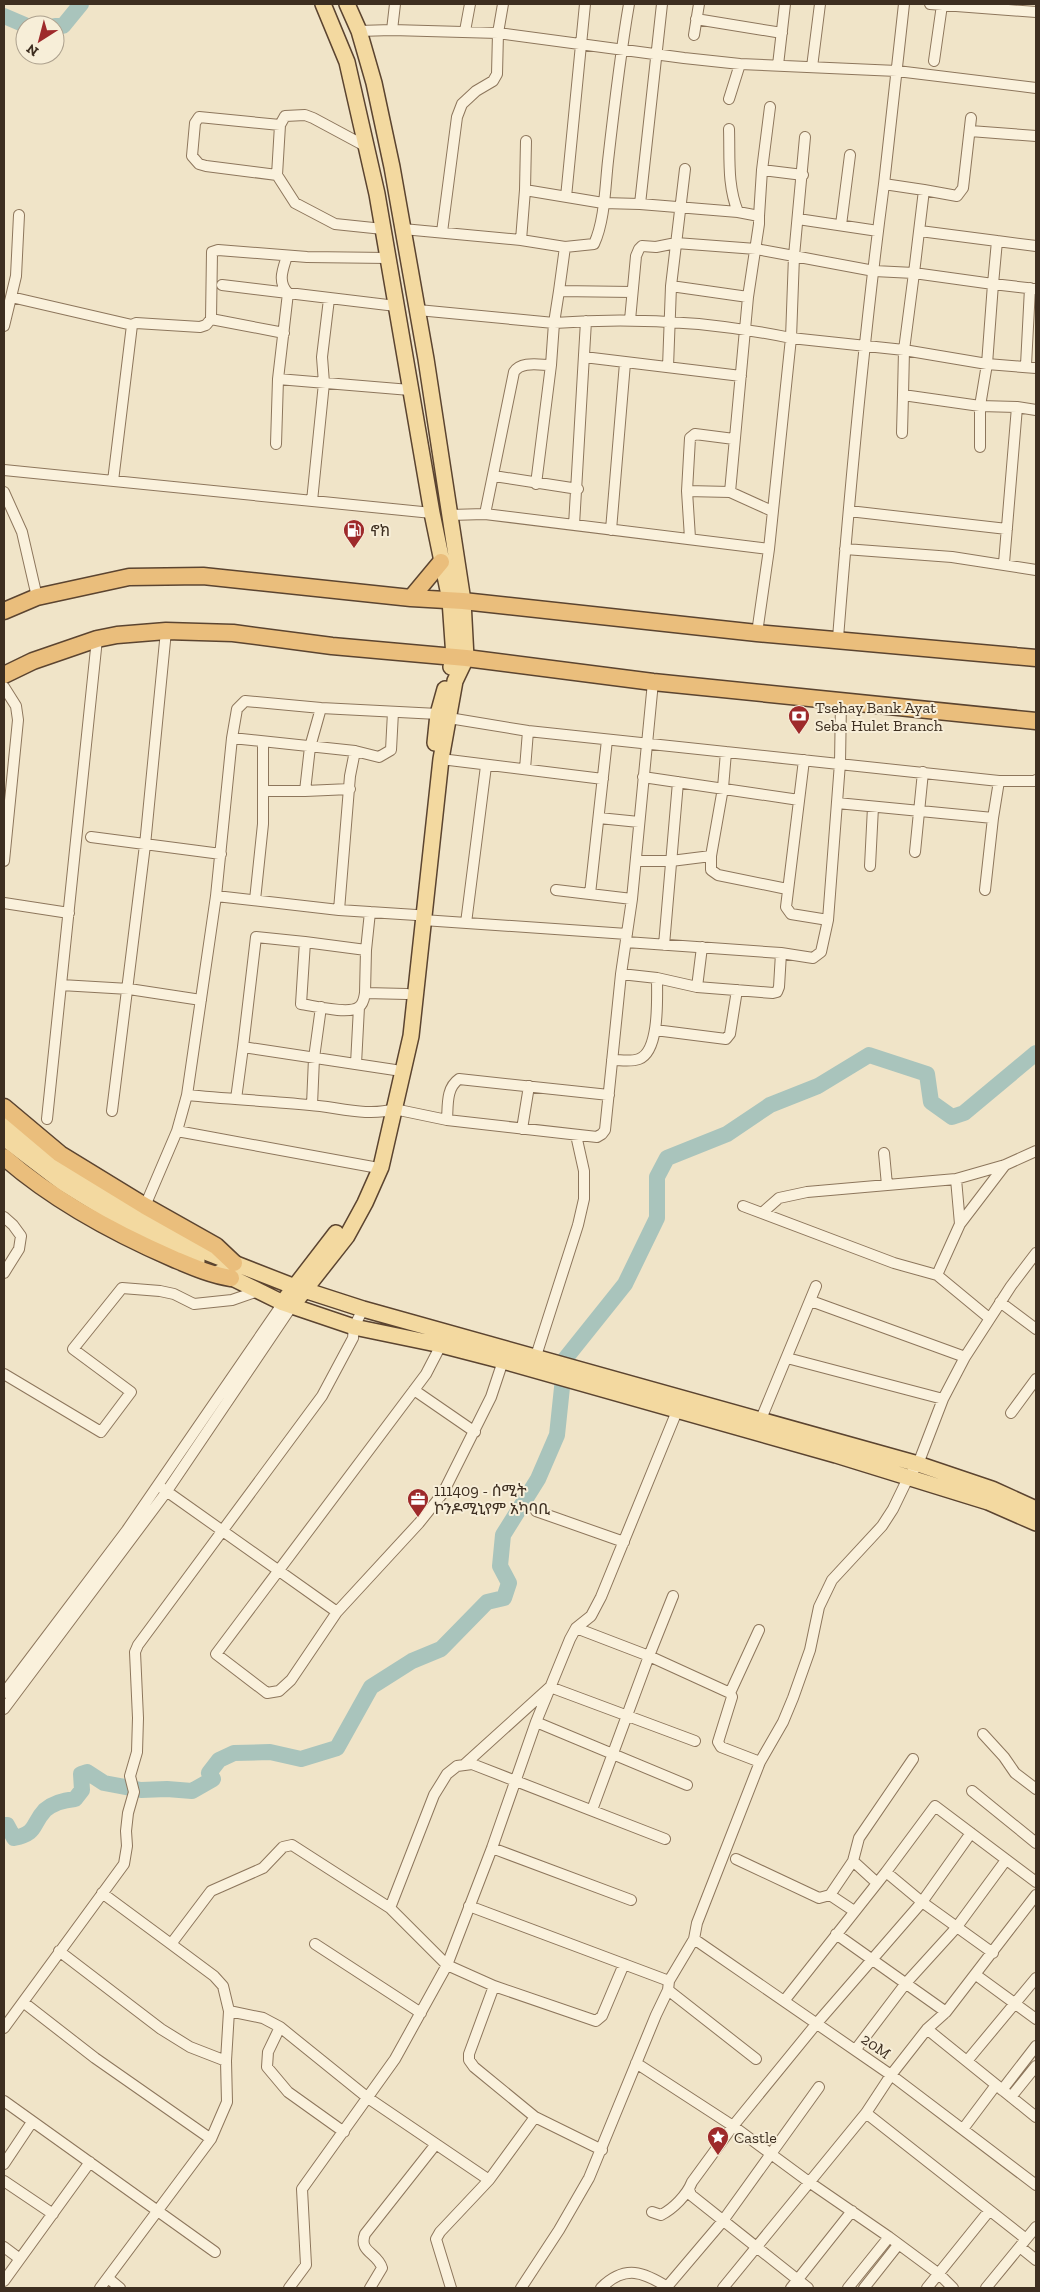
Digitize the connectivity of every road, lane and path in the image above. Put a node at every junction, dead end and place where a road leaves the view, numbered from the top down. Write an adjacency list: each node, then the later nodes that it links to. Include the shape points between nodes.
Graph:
1 (323, 4): 42 (main road, via 346,62)
2 (347, 4): 19 (main road)
3 (394, 4): 18 (street)
4 (470, 4): 20 (street)
5 (503, 4): 21 (street)
6 (585, 4): 24 (street)
7 (629, 4): 25 (street)
8 (662, 4): 26 (street)
9 (698, 4): 17 (street)
10 (785, 4): 22 (street)
11 (820, 4): 30 (street)
12 (904, 4): 31 (street)
13 (930, 4): 14 (street)
14 (942, 5): 15 (street); 27 (street)
15 (987, 6): 16 (street)
16 (1036, 12)
17 (696, 20): 22 (street); 23 (street)
18 (392, 30): 19 (street); 20 (street)
19 (359, 31): 61 (main road, via 374,83)
20 (465, 31): 21 (street)
21 (498, 33): 24 (street); 64 (street, via 497,74 462,104 457,117)
22 (782, 33): 29 (street)
23 (694, 35)
24 (580, 46): 25 (street); 51 (street)
25 (621, 51): 26 (street); 52 (street)
26 (655, 55): 28 (street); 53 (street)
27 (934, 61)
28 (740, 64): 29 (street); 33 (street)
29 (778, 65): 30 (street)
30 (812, 67): 31 (street)
31 (897, 71): 32 (street); 48 (street)
32 (1036, 88)
33 (729, 99)
34 (770, 107): 45 (street)
35 (971, 118): 38 (street)
36 (280, 125): 42 (street, via 285,116 305,115); 47 (street); 47 (street, via 199,117 195,122 192,156 206,166)
37 (729, 128): 55 (street, via 730,188)
38 (970, 131): 39 (street); 50 (street, via 965,181 957,196)
39 (1036, 136)
40 (805, 137): 46 (street)
41 (526, 141): 49 (street)
42 (367, 147): 60 (main road)
43 (850, 155): 59 (street)
44 (685, 169): 54 (street)
45 (762, 170): 46 (street); 57 (street)
46 (803, 174): 58 (street)
47 (277, 175): 60 (street, via 295,203 304,209 335,224)
48 (884, 184): 50 (street); 62 (street)
49 (524, 190): 51 (street); 65 (street)
50 (924, 190): 63 (street)
51 (566, 197): 52 (street)
52 (603, 204): 53 (street); 69 (street, via 594,244)
53 (640, 204): 54 (street)
54 (679, 208): 55 (street); 67 (street)
55 (738, 212): 57 (street)
56 (19, 215): 85 (street, via 16,276)
57 (759, 216): 70 (street)
58 (798, 219): 59 (street); 72 (street)
59 (841, 225): 62 (street)
60 (383, 229): 73 (main road)
61 (403, 229): 64 (street); 76 (main road)
62 (878, 231): 74 (street)
63 (920, 231): 66 (street); 75 (street)
64 (442, 232): 65 (street)
65 (521, 240): 69 (street)
66 (997, 241): 68 (street); 77 (street)
67 (676, 243): 70 (street); 79 (street); 84 (street, via 639,249)
68 (1036, 246)
69 (564, 247): 82 (street)
70 (756, 249): 72 (street); 86 (street)
71 (287, 256): 73 (street); 83 (street, via 281,279 282,287); 90 (street, via 212,252)
72 (794, 256): 74 (street); 99 (street)
73 (388, 258): 80 (main road)
74 (874, 271): 75 (street); 100 (street)
75 (914, 273): 77 (street); 101 (street)
76 (413, 284): 80 (main road); 89 (main road)
77 (992, 284): 81 (street); 104 (street)
78 (222, 285): 83 (street)
79 (671, 286): 86 (street); 94 (street)
80 (394, 287): 88 (main road)
81 (1033, 288): 106 (street)
82 (560, 291): 84 (street); 93 (street)
83 (288, 292): 87 (street); 98 (street)
84 (632, 292): 91 (street)
85 (11, 297): 95 (street); 96 (street)
86 (748, 297): 97 (street)
87 (329, 299): 88 (street); 110 (street, via 322,357)
88 (396, 306): 111 (main road)
89 (418, 310): 93 (street); 133 (main road)
90 (211, 319): 95 (street, via 200,327); 98 (street)
91 (630, 320): 92 (street); 94 (street)
92 (586, 321): 93 (street); 102 (street)
93 (554, 323): 105 (street)
94 (669, 323): 97 (street); 107 (street)
95 (132, 325): 122 (street)
96 (4, 326)
97 (746, 329): 99 (street); 108 (street)
98 (284, 333): 109 (street)
99 (791, 338): 100 (street); 129 (street)
100 (865, 346): 101 (street); 130 (street)
101 (904, 350): 104 (street); 112 (street)
102 (584, 357): 103 (street); 124 (street)
103 (625, 363): 107 (street); 136 (street)
104 (987, 364): 106 (street); 113 (street)
105 (551, 365): 121 (street, via 522,365 514,372); 123 (street)
106 (1031, 366)
107 (668, 367): 108 (street)
108 (741, 376): 117 (street)
109 (278, 379): 110 (street); 118 (street)
110 (324, 383): 111 (street); 128 (street)
111 (410, 390): 131 (main road)
112 (903, 395): 113 (street); 116 (street)
113 (980, 406): 114 (street); 119 (street)
114 (1017, 407): 115 (street); 135 (street)
115 (1036, 410)
116 (902, 434)
117 (734, 439): 125 (street, via 691,436); 127 (street)
118 (276, 444)
119 (980, 447)
120 (13, 471): 122 (street)
121 (494, 476): 123 (street); 132 (street)
122 (113, 481): 128 (street)
123 (536, 484): 124 (street)
124 (578, 490): 134 (street)
125 (687, 491): 127 (street); 137 (street)
126 (4, 492): 143 (street, via 22,532)
127 (730, 492): 129 (street)
128 (312, 501): 131 (street)
129 (772, 511): 138 (street)
130 (849, 511): 135 (street); 139 (street)
131 (432, 513): 140 (main road)
132 (485, 514): 133 (street); 134 (street)
133 (450, 515): 145 (main road)
134 (574, 525): 136 (street)
135 (1006, 529): 141 (street)
136 (611, 530): 137 (street)
137 (690, 538): 138 (street)
138 (768, 549): 148 (street)
139 (845, 549): 141 (street); 149 (street)
140 (441, 562): 144 (highway); 145 (main road)
141 (1004, 563): 142 (street)
142 (1036, 570)
143 (37, 597): 144 (highway, via 129,577 203,576); 146 (highway)
144 (411, 598): 145 (highway)
145 (457, 601): 148 (highway); 151 (main road)
146 (4, 611)
147 (166, 631): 150 (highway); 151 (highway, via 233,633); 192 (street)
148 (757, 633): 149 (highway)
149 (838, 638): 152 (highway)
150 (98, 639): 153 (highway, via 33,661); 210 (street)
151 (460, 658): 154 (highway); 159 (main road)
152 (1036, 658)
153 (4, 676)
154 (653, 682): 156 (highway); 165 (street)
155 (4, 687): 196 (street, via 16,706 18,720)
156 (841, 700): 160 (highway); 171 (street)
157 (321, 708): 158 (street); 162 (street, via 245,700 237,709); 166 (street)
158 (394, 712): 159 (street); 167 (street, via 391,750 379,757)
159 (443, 716): 161 (street); 169 (main road); 211 (main road)
160 (1036, 721)
161 (528, 731): 163 (street); 173 (street)
162 (232, 738): 164 (street); 194 (street)
163 (607, 740): 165 (street); 176 (street)
164 (263, 742): 166 (street); 182 (street)
165 (646, 744): 168 (street); 175 (street)
166 (310, 747): 167 (street); 183 (street)
167 (355, 752): 181 (street)
168 (726, 752): 170 (street); 180 (street)
169 (441, 760): 172 (street); 211 (main road)
170 (804, 760): 171 (street); 184 (street)
171 (840, 763): 174 (street); 185 (street)
172 (486, 766): 173 (street); 213 (street)
173 (525, 769): 176 (street)
174 (923, 772): 178 (street); 187 (street)
175 (643, 777): 179 (street); 190 (street)
176 (603, 779): 188 (street)
177 (1036, 780): 178 (street)
178 (999, 781): 189 (street)
179 (678, 782): 180 (street); 198 (street)
180 (722, 788): 184 (street); 195 (street)
181 (350, 789): 183 (street); 208 (street)
182 (264, 791): 183 (street); 206 (street)
183 (305, 791)
184 (799, 800): 200 (street)
185 (837, 803): 186 (street); 212 (street)
186 (873, 808): 187 (street); 199 (street)
187 (919, 811): 189 (street); 193 (street)
188 (599, 818): 190 (street); 203 (street)
189 (993, 818): 202 (street)
190 (639, 822): 197 (street)
191 (91, 836): 192 (street)
192 (145, 845): 194 (street); 224 (street)
193 (914, 852)
194 (220, 854): 204 (street)
195 (711, 856): 198 (street); 200 (street, via 711,870 718,875)
196 (4, 861)
197 (636, 861): 198 (street); 205 (street)
198 (671, 861): 216 (street)
199 (870, 866)
200 (787, 889): 212 (street, via 786,907 791,914)
201 (556, 890): 203 (street)
202 (985, 890)
203 (590, 894): 205 (street)
204 (216, 896): 206 (street); 228 (street)
205 (632, 899): 214 (street)
206 (255, 900): 208 (street)
207 (4, 903): 210 (street)
208 (339, 910): 209 (street)
209 (370, 912): 211 (street); 218 (street)
210 (69, 913): 222 (street)
211 (420, 917): 213 (street); 227 (main road); 243 (main road, via 411,1036)
212 (828, 920): 219 (street, via 818,956)
213 (466, 923): 214 (street)
214 (626, 938): 216 (street); 220 (street)
215 (305, 942): 218 (street); 229 (street, via 301,1004); 232 (street, via 256,937)
216 (664, 945): 217 (street)
217 (702, 947): 219 (street); 223 (street)
218 (366, 950): 226 (street)
219 (781, 953): 225 (street, via 777,992)
220 (620, 974): 221 (street); 234 (street)
221 (657, 978): 223 (street); 231 (street)
222 (61, 985): 224 (street); 245 (street)
223 (697, 987): 225 (street)
224 (129, 989): 228 (street); 244 (street)
225 (737, 990): 231 (street, via 730,1034 726,1039)
226 (365, 993): 227 (street); 230 (street)
227 (408, 994): 236 (main road)
228 (200, 1000): 238 (street)
229 (321, 1007): 230 (street); 233 (street)
230 (359, 1008): 235 (street)
231 (655, 1030): 234 (street, via 646,1055 632,1061)
232 (243, 1047): 233 (street); 240 (street)
233 (314, 1058): 235 (street); 241 (street)
234 (612, 1060): 239 (street)
235 (356, 1064): 236 (street)
236 (395, 1070): 243 (main road)
237 (529, 1086): 239 (street); 247 (street, via 460,1079 454,1082 449,1092); 248 (street)
238 (187, 1095): 240 (street); 249 (street)
239 (608, 1095): 250 (street, via 602,1134 597,1137)
240 (236, 1099): 241 (street)
241 (312, 1105): 243 (street, via 349,1110)
242 (4, 1107): 259 (highway, via 60,1154)
243 (390, 1110): 247 (street); 256 (main road); 266 (main road, via 381,1168 347,1236)
244 (112, 1111)
245 (47, 1119)
246 (4, 1120): 265 (main road, via 62,1167)
247 (447, 1120): 248 (street)
248 (522, 1128): 250 (street)
249 (177, 1131): 256 (street); 259 (street)
250 (576, 1135): 282 (street, via 584,1171 584,1198)
251 (4, 1138): 265 (main road, via 63,1183 136,1228)
252 (1036, 1151): 255 (street)
253 (884, 1153): 258 (street)
254 (4, 1157): 267 (highway, via 72,1206 146,1247 203,1272)
255 (1005, 1165): 257 (street); 263 (street)
256 (373, 1167): 271 (main road, via 349,1217)
257 (956, 1179): 258 (street); 263 (street)
258 (887, 1185): 261 (street, via 807,1192 779,1198)
259 (145, 1206): 267 (highway, via 216,1246)
260 (743, 1206): 261 (street)
261 (762, 1213): 269 (street, via 894,1263)
262 (4, 1217): 268 (street, via 20,1236 18,1249)
263 (960, 1224): 269 (street)
264 (1036, 1253): 275 (street)
265 (205, 1258): 267 (main road)
266 (325, 1266): 271 (main road); 273 (main road, via 324,1283)
267 (232, 1270): 271 (main road); 272 (main road)
268 (4, 1273)
269 (937, 1275): 278 (street)
270 (816, 1286): 274 (street)
271 (300, 1289): 273 (main road); 276 (main road)
272 (258, 1291): 276 (main road); 287 (street, via 232,1300 194,1304 160,1290 122,1288 73,1348 130,1392 101,1432)
273 (333, 1299): 277 (main road)
274 (811, 1301): 283 (street); 284 (street)
275 (1000, 1302): 278 (street); 280 (street)
276 (287, 1304): 279 (main road); 298 (street)
277 (363, 1309): 279 (street); 282 (main road)
278 (989, 1318): 283 (street)
279 (354, 1327): 281 (main road); 302 (street, via 353,1338 322,1396)
280 (1036, 1329)
281 (441, 1346): 285 (main road); 290 (street)
282 (536, 1356): 286 (main road)
283 (965, 1357): 291 (street)
284 (787, 1358): 291 (street); 294 (street)
285 (503, 1361): 286 (main road); 295 (street)
286 (551, 1368): 288 (main road)
287 (4, 1374)
288 (572, 1374): 292 (main road); 294 (main road)
289 (1036, 1379): 293 (street)
290 (414, 1390): 295 (street); 304 (street)
291 (943, 1399): 296 (street)
292 (677, 1411): 297 (main road, via 836,1454); 303 (street)
293 (1011, 1413)
294 (761, 1419): 296 (main road)
295 (475, 1432): 306 (street, via 444,1493)
296 (918, 1464): 297 (street); 299 (main road, via 992,1489)
297 (908, 1478): 301 (main road, via 988,1502); 320 (street, via 882,1526 832,1580 819,1607 810,1650 793,1698)
298 (163, 1488): 302 (street); 311 (street); 313 (street)
299 (1036, 1509)
300 (536, 1511): 303 (street)
301 (1036, 1523)
302 (223, 1532): 304 (street); 337 (street, via 135,1652 137,1752 130,1776 134,1792 128,1813 127,1846 124,1864)
303 (624, 1542): 307 (street, via 595,1610 585,1623)
304 (279, 1571): 306 (street); 306 (street, via 216,1654 256,1686 267,1693 279,1691 291,1680)
305 (673, 1596): 309 (street)
306 (336, 1612)
307 (576, 1628): 309 (street); 310 (street)
308 (759, 1630): 312 (street)
309 (649, 1656): 312 (street); 314 (street)
310 (550, 1687): 314 (street); 315 (street); 321 (street)
311 (4, 1693)
312 (730, 1693): 320 (street, via 732,1697 718,1742 721,1747)
313 (4, 1709)
314 (627, 1716): 317 (street); 318 (street)
315 (536, 1722): 318 (street); 322 (street)
316 (983, 1734): 324 (street, via 1015,1773)
317 (695, 1741)
318 (613, 1755): 323 (street); 326 (street)
319 (913, 1759): 333 (street, via 859,1838)
320 (760, 1762): 347 (street)
321 (465, 1764): 322 (street); 343 (street, via 447,1774 434,1795)
322 (516, 1780): 326 (street); 330 (street)
323 (687, 1785)
324 (1036, 1789)
325 (972, 1791): 329 (street)
326 (592, 1810): 328 (street)
327 (971, 1833): 332 (street); 334 (street, via 935,1806); 341 (street)
328 (665, 1839)
329 (1036, 1843)
330 (492, 1848): 339 (street); 342 (street)
331 (736, 1859): 338 (street, via 819,1898)
332 (1006, 1860): 335 (street); 345 (street)
333 (853, 1861): 336 (street); 338 (street)
334 (886, 1872): 336 (street); 341 (street)
335 (1036, 1882)
336 (877, 1883): 344 (street)
337 (102, 1893): 348 (street); 350 (street)
338 (830, 1895): 344 (street)
339 (631, 1900)
340 (1035, 1900): 351 (street)
341 (922, 1902): 345 (street); 352 (street)
342 (469, 1906): 353 (street); 354 (street)
343 (390, 1908): 348 (street, via 292,1845 283,1847 263,1868 211,1890); 354 (street)
344 (854, 1911): 346 (street)
345 (956, 1928): 351 (street); 357 (street)
346 (836, 1934): 352 (street); 360 (street)
347 (694, 1938): 359 (street); 360 (street, 20M)
348 (170, 1944): 363 (street, via 223,1986)
349 (315, 1944): 365 (street)
350 (59, 1951): 361 (street); 375 (street, via 161,2028 190,2047)
351 (993, 1953): 355 (street)
352 (871, 1960): 357 (street); 367 (street)
353 (624, 1964): 358 (street, via 602,2016 596,2021); 359 (street)
354 (447, 1965): 358 (street); 365 (street)
355 (976, 1974): 362 (street); 364 (street)
356 (1036, 1978): 362 (street)
357 (906, 1983): 364 (street); 372 (street)
358 (494, 1986): 385 (street, via 469,2060)
359 (669, 1986): 373 (street); 376 (street)
360 (784, 2001): 367 (street, 20M)
361 (23, 2002): 369 (street); 391 (street, via 95,2058)
362 (1014, 2002): 366 (street); 374 (street)
363 (229, 2011): 368 (street, via 263,2018); 375 (street)
364 (946, 2012): 370 (street)
365 (421, 2013): 382 (street)
366 (1036, 2019)
367 (817, 2024): 372 (street, 20M); 388 (street)
368 (280, 2027): 382 (street); 390 (street, via 268,2052 267,2067 288,2092)
369 (4, 2028)
370 (927, 2029): 374 (street); 378 (street)
371 (1036, 2046): 380 (street)
372 (856, 2049): 378 (street, 20M)
373 (756, 2059)
374 (967, 2060): 380 (street)
375 (226, 2061): 391 (street, via 227,2102)
376 (636, 2063): 388 (street); 393 (street)
377 (1036, 2066): 381 (street)
378 (892, 2074): 384 (street); 389 (street, 20M)
379 (819, 2087): 394 (street)
380 (999, 2088): 381 (street); 389 (street)
381 (1011, 2097): 386 (street)
382 (368, 2098): 390 (street); 392 (street)
383 (4, 2101): 387 (street)
384 (866, 2113): 399 (street); 404 (street)
385 (535, 2117): 393 (street); 397 (street)
386 (1036, 2117)
387 (32, 2122): 395 (street); 396 (street)
388 (733, 2126): 394 (street); 401 (street)
389 (963, 2129): 400 (street, 20M)
390 (344, 2132): 423 (street, via 302,2189 306,2264)
391 (211, 2139): 402 (street)
392 (436, 2144): 397 (street); 424 (street, via 362,2240 363,2247 382,2268)
393 (602, 2150): 426 (street, via 559,2230)
394 (771, 2155): 399 (street); 407 (street)
395 (90, 2162): 402 (street); 406 (street)
396 (4, 2164)
397 (489, 2180): 425 (street, via 436,2238)
398 (4, 2181): 406 (street)
399 (809, 2182): 403 (street); 413 (street)
400 (1036, 2185)
401 (689, 2189): 405 (street, via 669,2212 661,2215); 407 (street, via 691,2195)
402 (158, 2211): 414 (street); 418 (street)
403 (852, 2211): 409 (street); 420 (street)
404 (989, 2211): 410 (street); 417 (street)
405 (652, 2212)
406 (52, 2214): 415 (street)
407 (722, 2222): 413 (street); 428 (street)
408 (1036, 2227): 410 (street)
409 (889, 2237): 411 (street); 431 (street)
410 (1023, 2243): 416 (street); 435 (street)
411 (898, 2245): 417 (street); 432 (street)
412 (4, 2247): 415 (street)
413 (756, 2247): 420 (street); 429 (street)
414 (215, 2252)
415 (20, 2259): 419 (street)
416 (1036, 2260)
417 (939, 2274): 433 (street); 434 (street)
418 (108, 2278): 421 (street); 422 (street)
419 (4, 2281)
420 (795, 2284): 430 (street)
421 (100, 2288)
422 (120, 2288)
423 (289, 2288)
424 (370, 2288)
425 (451, 2288)
426 (522, 2288)
427 (601, 2288): 428 (street, via 618,2276 642,2273)
428 (667, 2288)
429 (723, 2288)
430 (808, 2288)
431 (848, 2288)
432 (864, 2288)
433 (928, 2288)
434 (954, 2288)
435 (986, 2288)

